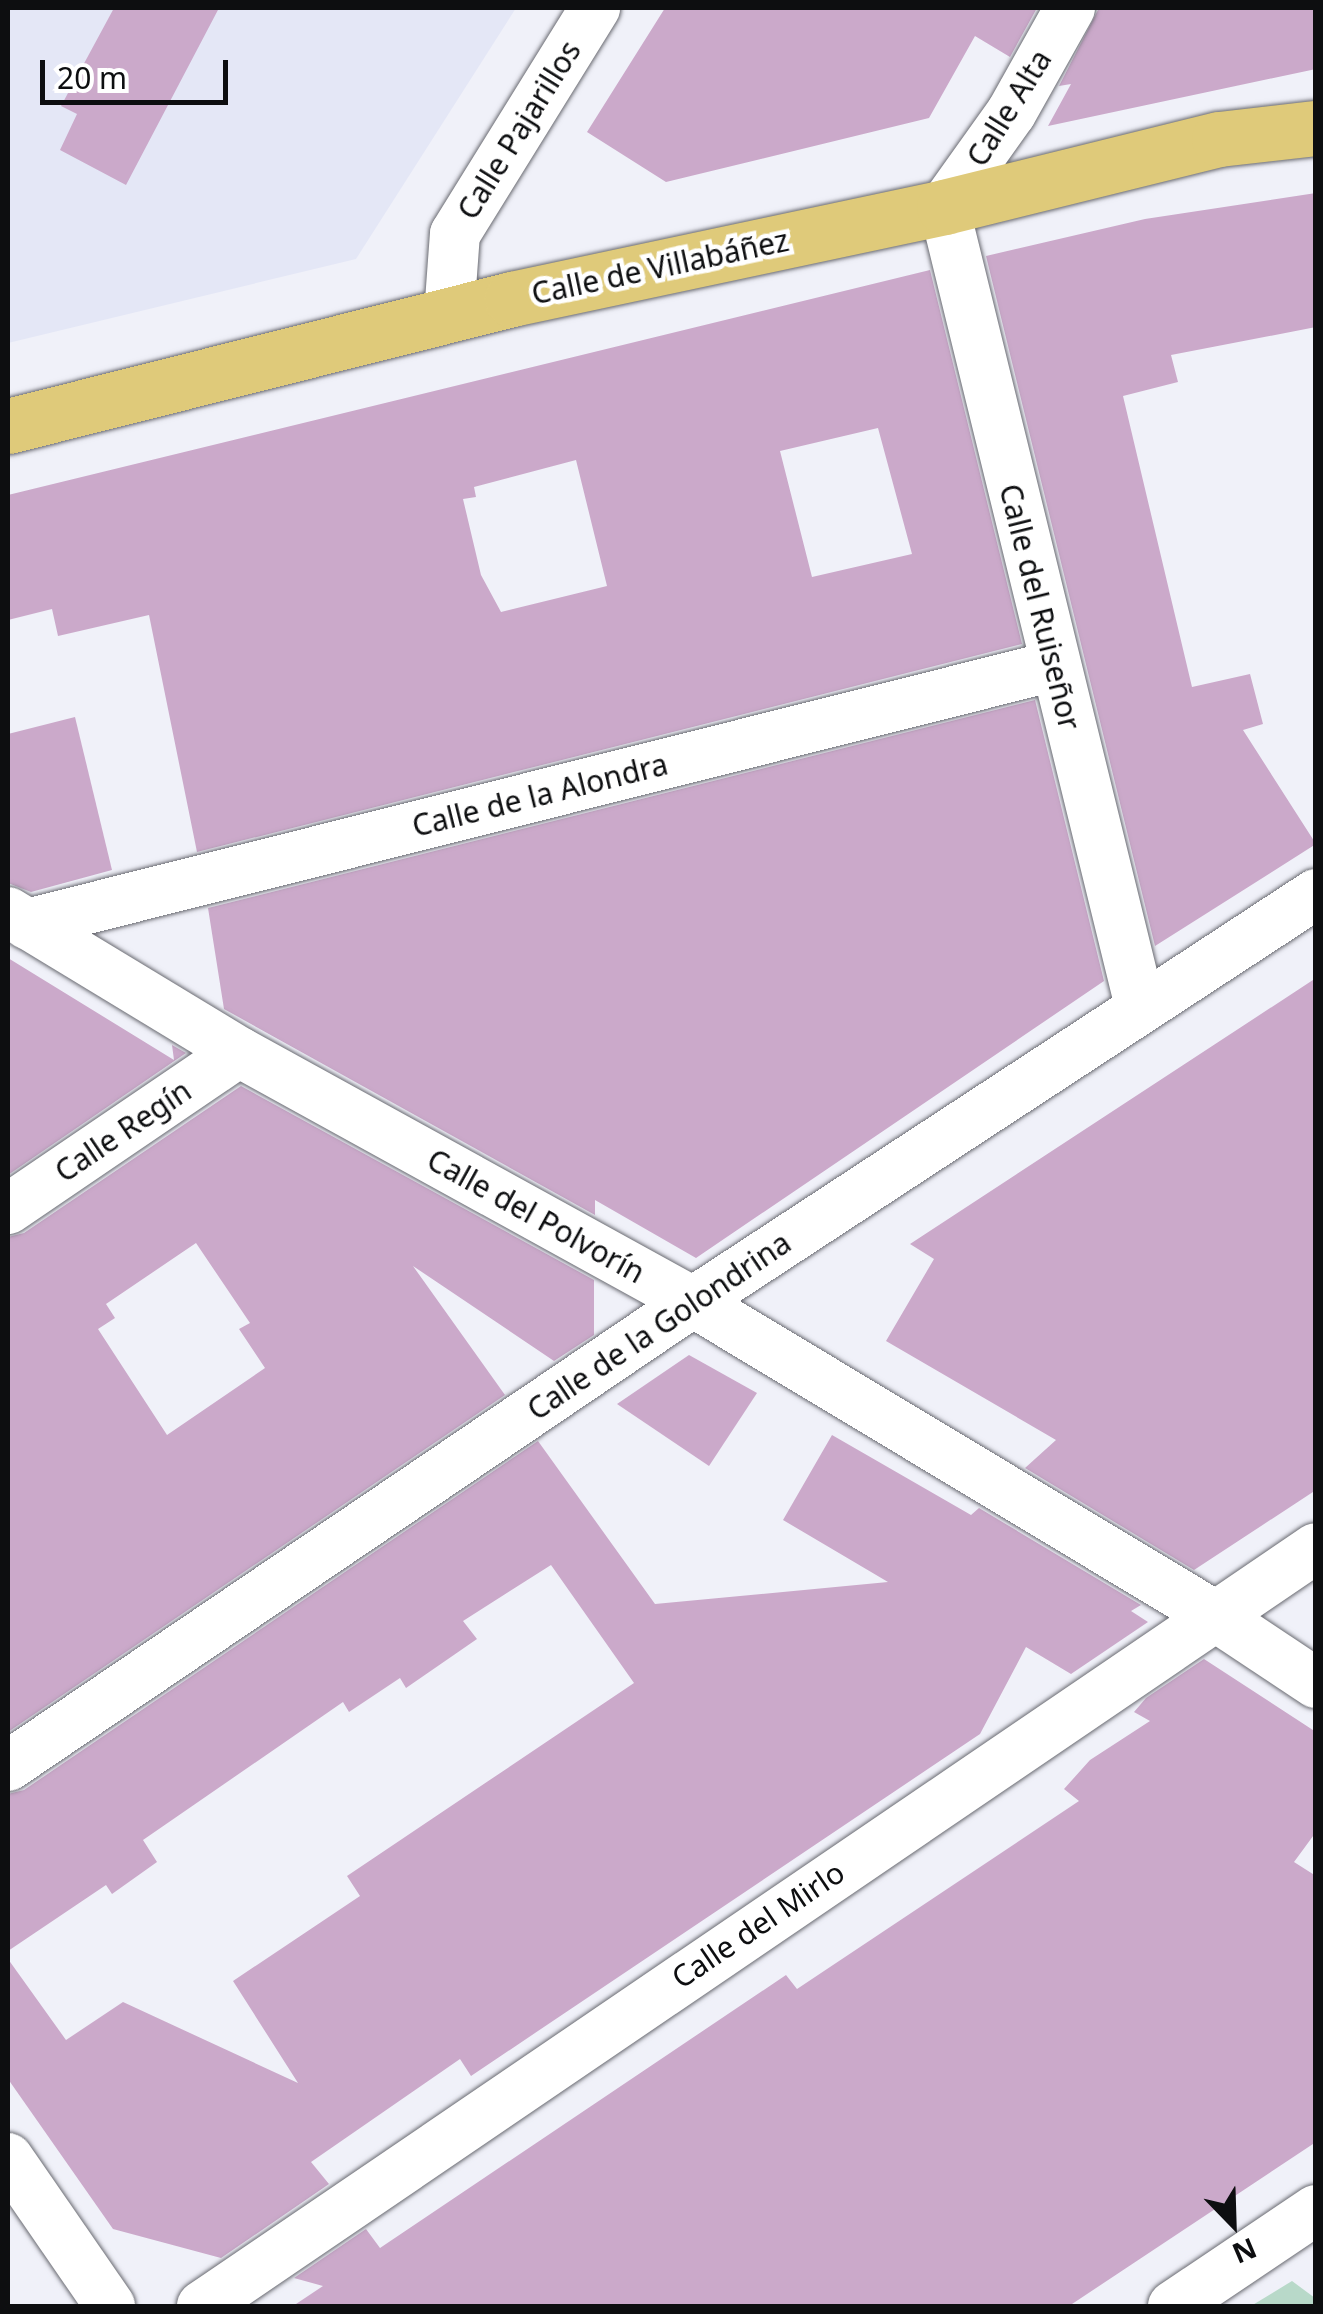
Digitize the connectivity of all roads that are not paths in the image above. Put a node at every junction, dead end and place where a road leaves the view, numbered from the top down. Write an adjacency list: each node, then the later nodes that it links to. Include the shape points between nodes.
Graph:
1 (595, 8): 5 (street, Calle Pajarillos, via 454,234)
2 (1070, 8): 4 (street, Calle Alta, via 1010,113)
3 (1316, 128): 4 (main road, Calle de Villabáñez, via 1220,140)
4 (944, 207): 5 (main road, Calle de Villabáñez); 7 (street, Calle del Ruiseñor)
5 (449, 316): 6 (main road, Calle de Villabáñez)
6 (8, 426)
7 (1054, 666): 9 (street, Calle de la Alondra); 10 (street, Calle del Ruiseñor)
8 (1316, 894): 10 (street, Calle de la Golondrina)
9 (17, 918): 11 (street, Calle del Polvorín)
10 (1140, 1006): 13 (street, Calle de la Golondrina)
11 (239, 1052): 12 (street, Calle Regín); 13 (street, Calle del Polvorín)
12 (8, 1209)
13 (693, 1302): 15 (street, Calle del Polvorín); 17 (street, Calle de la Golondrina)
14 (1316, 1548): 15 (street, Calle del Mirlo)
15 (1212, 1614): 16 (street, Calle del Polvorín); 21 (street, Calle del Mirlo)
16 (1316, 1683)
17 (8, 1766)
18 (8, 2158): 20 (street)
19 (1310, 2222): 22 (street)
20 (110, 2306)
21 (202, 2306)
22 (1172, 2306)

